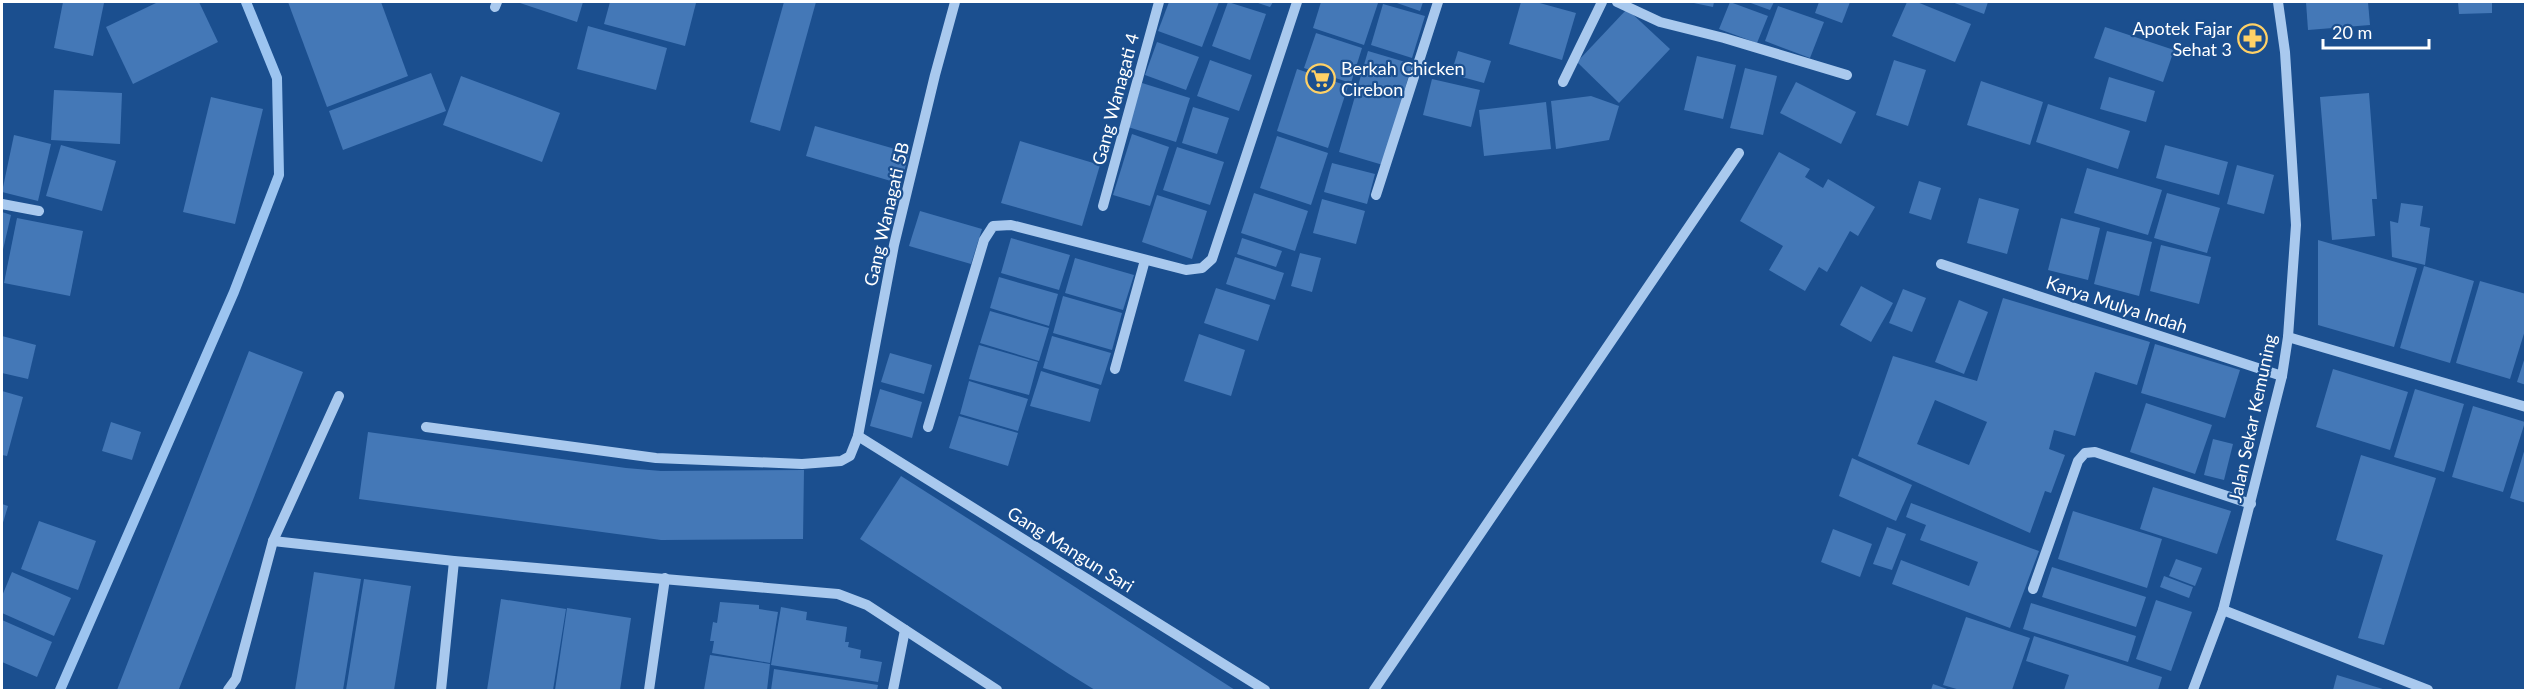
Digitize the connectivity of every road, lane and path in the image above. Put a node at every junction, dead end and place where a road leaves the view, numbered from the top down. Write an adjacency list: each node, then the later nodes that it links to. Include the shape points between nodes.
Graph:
1 (955, 2): 24 (street, Gang Wanagati 5B, via 894,245)
2 (1159, 2): 13 (street, Gang Wanagati 4)
3 (1296, 2): 15 (street, via 1212,259 1202,268 1186,270)
4 (1438, 2): 11 (street)
5 (1602, 2): 9 (street)
6 (1617, 2): 8 (street, via 1660,22)
7 (2278, 2): 17 (street, Jalan Sekar Kemuning, via 2296,225)
8 (1847, 75)
9 (1563, 81)
10 (1740, 153): 39 (street)
11 (1376, 195)
12 (2, 204): 14 (street)
13 (1104, 206)
14 (39, 211)
15 (1145, 260): 18 (street); 23 (street, via 1011,225 993,226 984,240)
16 (1941, 264): 19 (street, Karya Mulya Indah)
17 (2288, 337): 19 (street, Jalan Sekar Kemuning); 21 (street)
18 (1115, 369)
19 (2282, 376): 25 (street, Jalan Sekar Kemuning)
20 (339, 396): 26 (street)
21 (2526, 407)
22 (426, 427): 24 (street, via 656,458 802,464 841,461 850,456)
23 (928, 427)
24 (858, 436): 38 (street, Gang Mangun Sari)
25 (2251, 504): 29 (street, via 2095,452 2085,453 2078,461); 30 (street, Jalan Sekar Kemuning)
26 (273, 541): 27 (street); 32 (street)
27 (454, 561): 28 (street); 34 (street)
28 (665, 578): 31 (street, via 838,594 867,605); 35 (street)
29 (2033, 589)
30 (2223, 610): 40 (street, Jalan Sekar Kemuning); 41 (street)
31 (905, 630): 36 (street); 37 (street)
32 (235, 685): 33 (street)
33 (228, 690)
34 (441, 690)
35 (649, 690)
36 (893, 690)
37 (997, 690)
38 (1265, 690)
39 (1374, 690)
40 (2193, 690)
41 (2428, 690)

